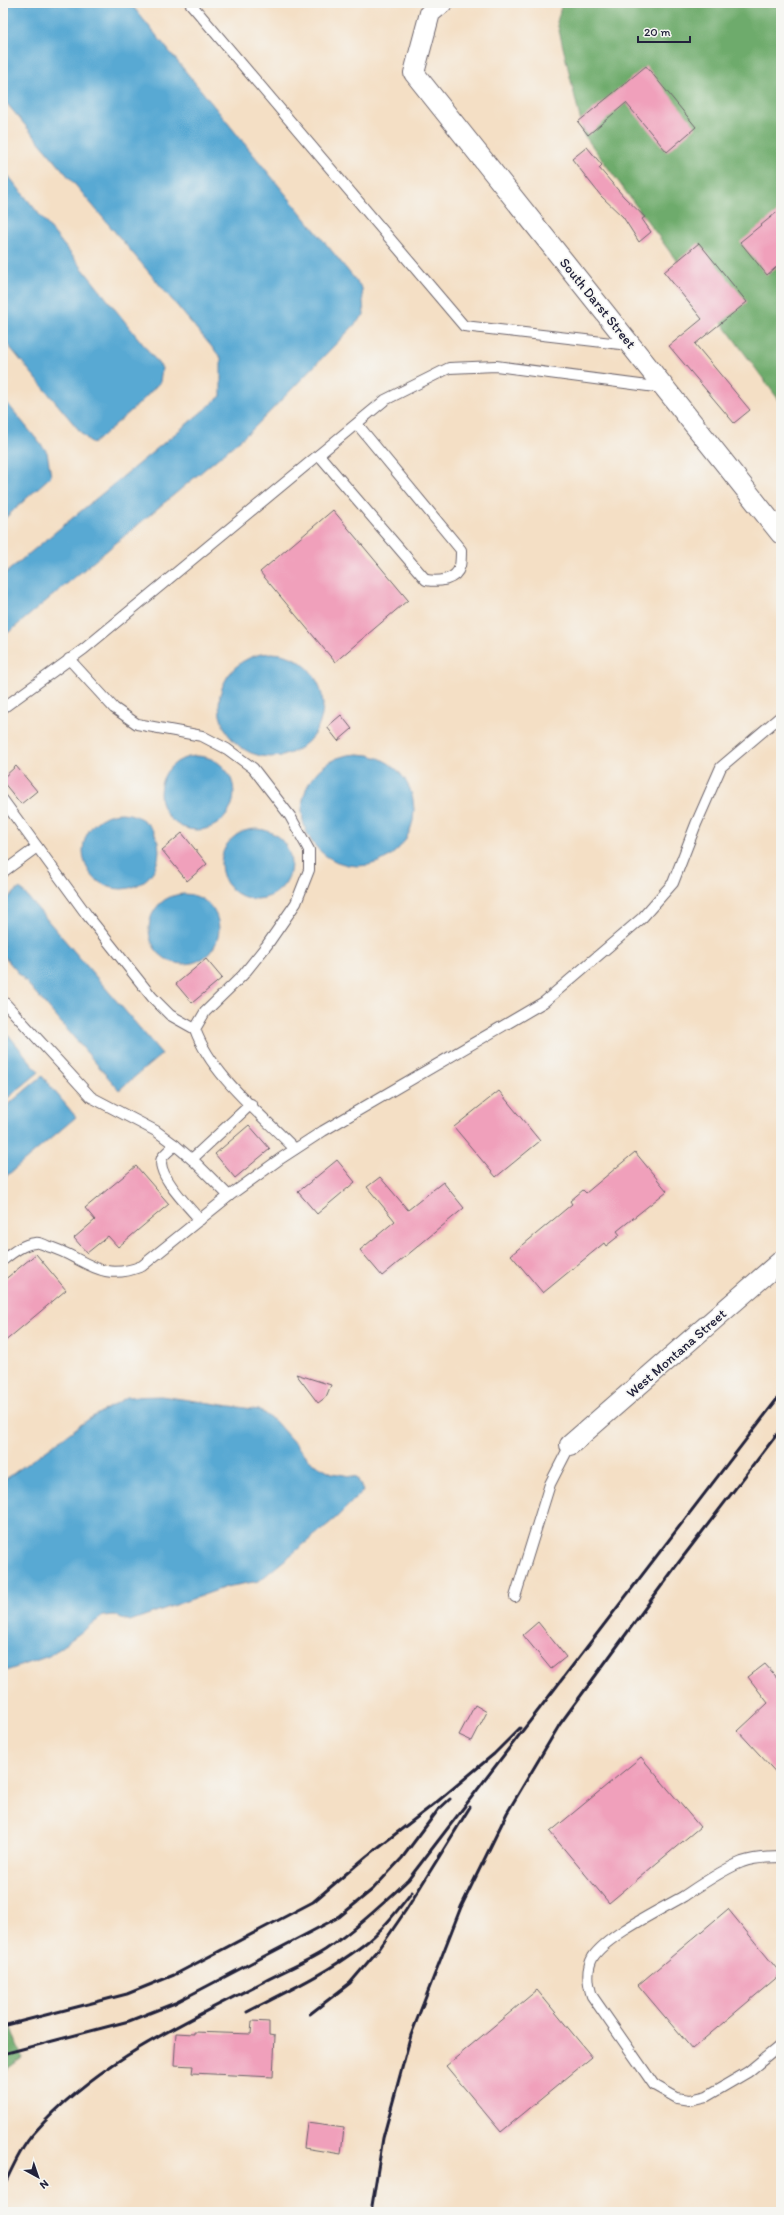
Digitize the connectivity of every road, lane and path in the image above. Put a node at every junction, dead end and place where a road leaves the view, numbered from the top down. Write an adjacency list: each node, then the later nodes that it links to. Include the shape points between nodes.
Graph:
1 (190, 3): 3 (lane, via 464,326)
2 (442, 3): 3 (street, South Darst Street, via 430,13 414,73)
3 (631, 346): 4 (street, South Darst Street)
4 (665, 388): 5 (lane, via 496,366 449,368 385,400); 7 (street, South Darst Street)
5 (357, 424): 6 (lane); 6 (lane, via 461,550 460,567 452,577 439,583 426,580)
6 (319, 455): 8 (lane)
7 (781, 534)
8 (69, 659): 9 (lane); 15 (lane, via 114,708 137,724 202,736 227,749 253,768 290,816 309,850 309,870 296,903 243,975 205,1012)
9 (3, 708)
10 (781, 716): 18 (lane, via 721,767 673,883 642,918 544,1002)
11 (3, 800): 12 (lane)
12 (37, 847): 13 (lane); 15 (lane, via 87,916 152,996 170,1015)
13 (3, 872)
14 (3, 1002): 17 (lane, via 91,1097 156,1131)
15 (195, 1029): 16 (lane, via 201,1047 216,1068)
16 (251, 1104): 18 (lane); 19 (lane)
17 (175, 1145): 19 (lane); 21 (lane, via 162,1158 160,1167 166,1179)
18 (295, 1149): 20 (lane)
19 (192, 1159): 20 (lane)
20 (229, 1196): 21 (lane)
21 (200, 1220): 22 (lane, via 158,1255 128,1272 110,1272 84,1265 53,1247 36,1242 15,1250)
22 (3, 1260)
23 (781, 1261): 24 (street, West Montana Street)
24 (570, 1445): 25 (lane, via 550,1484)
25 (515, 1597)
26 (781, 1857): 27 (lane, via 765,1857 742,1862 623,1932 593,1958 588,1983 592,1996 654,2085 677,2098 690,2100 707,2096 748,2072)
27 (781, 2045)

